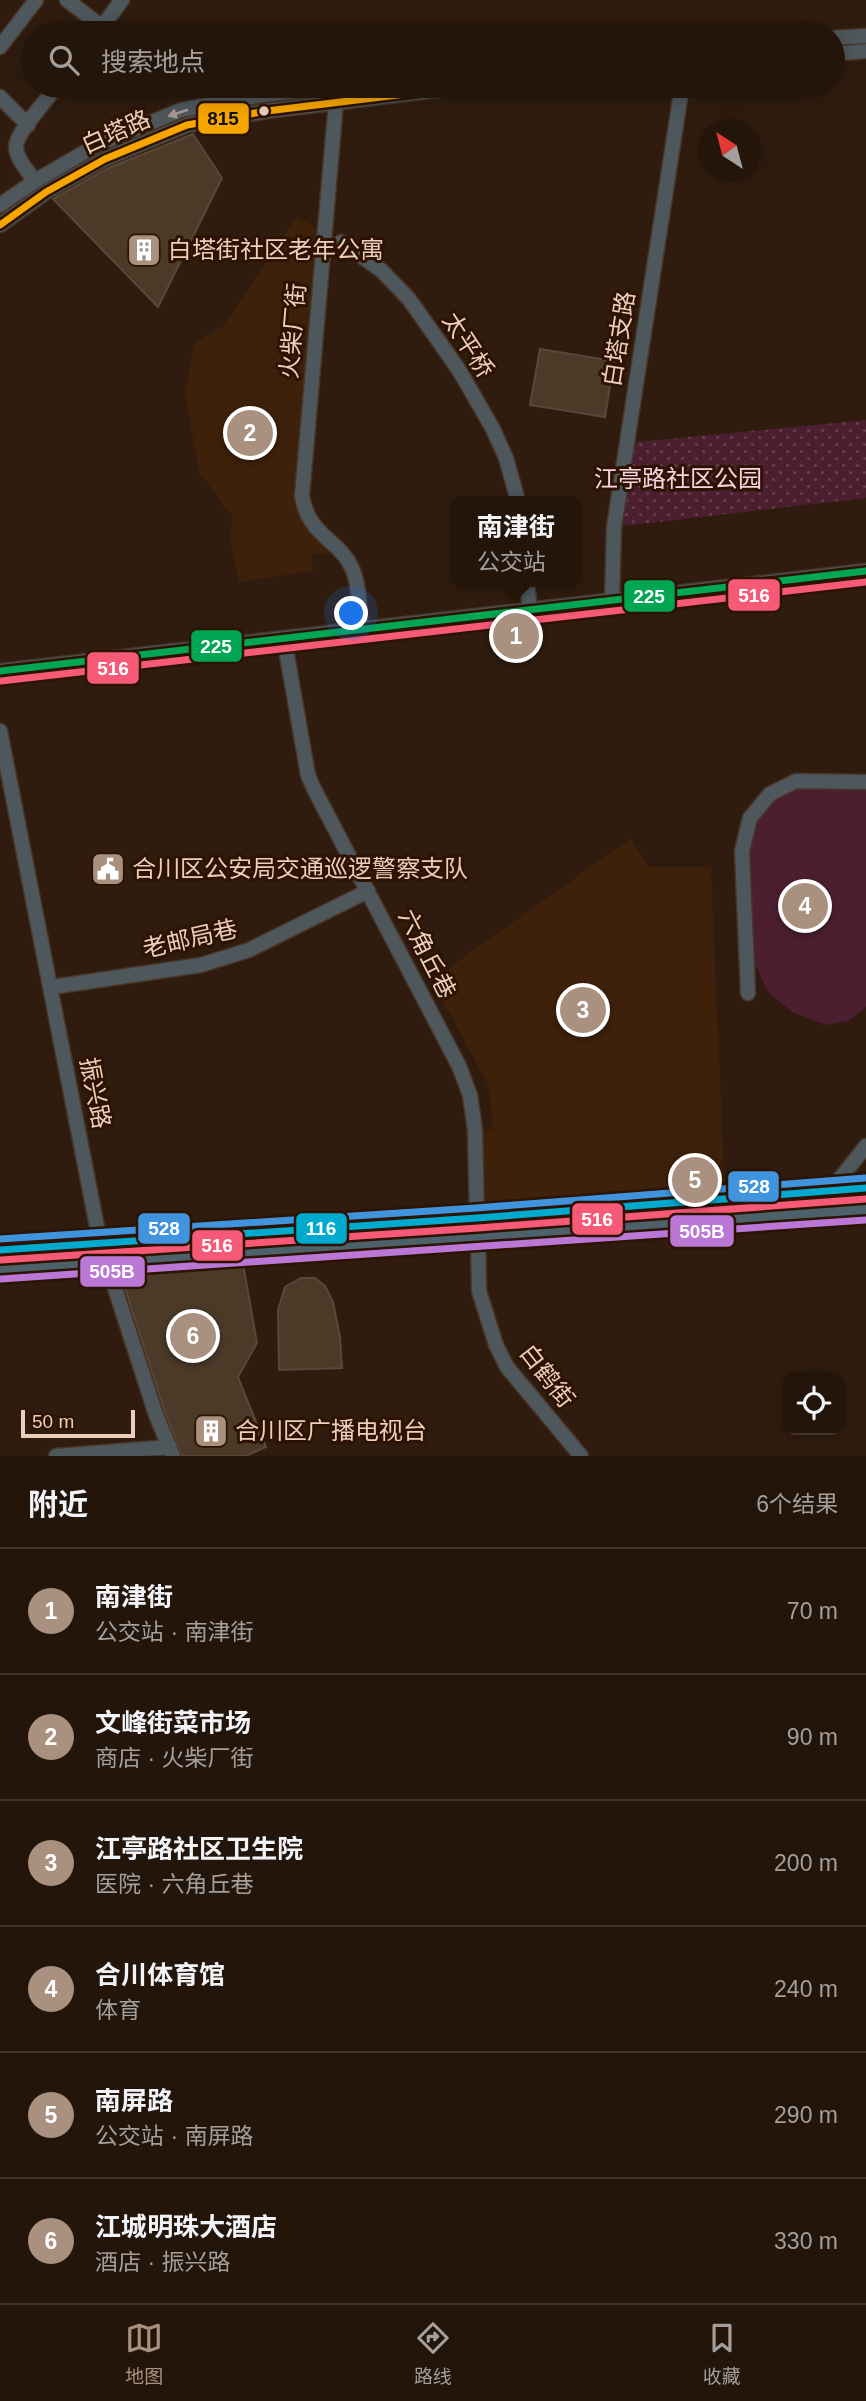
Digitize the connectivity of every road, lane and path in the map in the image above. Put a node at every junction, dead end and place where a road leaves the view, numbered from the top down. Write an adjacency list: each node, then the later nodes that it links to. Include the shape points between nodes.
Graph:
1 (36, 0): 8 (street)
2 (67, 0): 4 (street)
3 (122, 0): 5 (street)
4 (91, 21)
5 (109, 21)
6 (866, 36): 7 (street)
7 (845, 37)
8 (0, 47)
9 (866, 51): 10 (street)
10 (845, 53)
11 (0, 97): 17 (street)
12 (48, 98): 17 (street)
13 (246, 98): 18 (street, 白塔路, one-way to 18, via 181,110 97,145)
14 (370, 98): 16 (street, 白塔路)
15 (680, 98): 25 (street, 白塔支路, via 614,527)
16 (336, 102): 20 (street, 白塔路, via 187,125 105,159); 27 (street, 火柴厂街, via 302,496 315,528 352,567)
17 (27, 125): 18 (street, via 16,146)
18 (35, 181): 19 (street, 白塔路)
19 (0, 205)
20 (0, 225)
21 (341, 242): 22 (street, 太平桥, via 381,270 409,299 459,370 493,429)
22 (517, 496)
23 (866, 571): 25 (street)
24 (528, 587): 26 (street)
25 (612, 601): 26 (street)
26 (530, 610): 27 (street)
27 (361, 629): 28 (street)
28 (284, 638): 29 (street); 32 (street, 六角丘巷, via 308,775)
29 (0, 671)
30 (0, 731): 33 (street, 振兴路)
31 (866, 782): 34 (street, via 796,781 770,794 750,817 742,851)
32 (368, 891): 33 (street, 老邮局巷, via 249,950 201,965); 39 (street, 六角丘巷, via 459,1066 470,1096)
33 (52, 987): 41 (street, 振兴路)
34 (748, 993)
35 (866, 1146): 37 (street)
36 (866, 1188): 37 (main road)
37 (830, 1191): 39 (main road)
38 (866, 1209): 39 (main road)
39 (478, 1227): 41 (main road); 45 (street, 白鹤街, via 480,1291 496,1345 507,1367)
40 (0, 1250): 41 (main road)
41 (103, 1252): 42 (main road); 43 (street, 振兴路)
42 (0, 1269)
43 (172, 1452): 44 (street)
44 (56, 1456)
45 (581, 1456)

